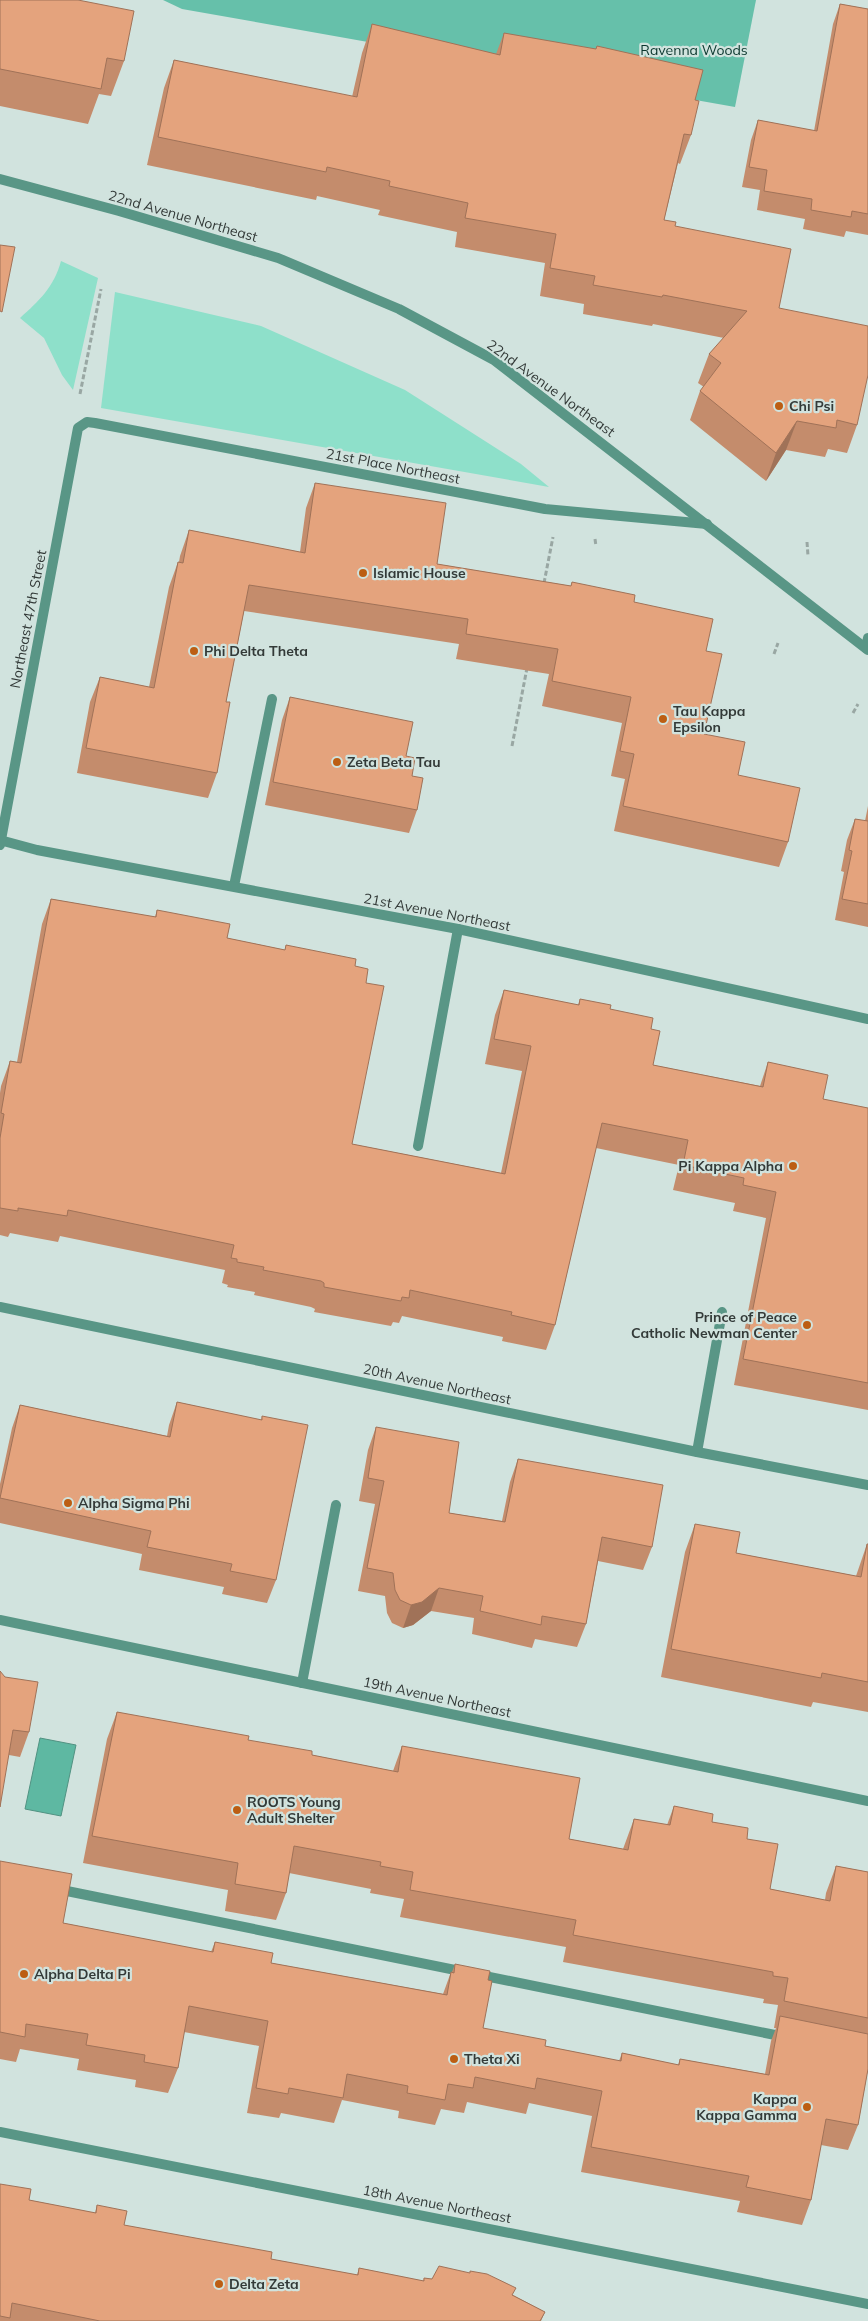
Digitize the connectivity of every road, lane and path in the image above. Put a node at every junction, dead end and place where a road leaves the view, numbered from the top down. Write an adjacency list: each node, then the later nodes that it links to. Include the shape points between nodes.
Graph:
1 (0, 179): 5 (street, 22nd Avenue Northeast, via 278,258 399,309 494,360)
2 (101, 289): 3 (path)
3 (80, 394)
4 (78, 428): 5 (street, 21st Place Northeast, via 88,422 94,423 545,509); 20 (street, Northeast 47th Street)
5 (707, 524): 13 (street, 22nd Avenue Northeast)
6 (553, 537): 11 (path)
7 (596, 538): 9 (path)
8 (806, 542): 10 (path)
9 (596, 546)
10 (808, 556)
11 (544, 585)
12 (778, 643): 14 (path)
13 (867, 645)
14 (774, 654)
15 (529, 660): 19 (path)
16 (272, 699): 21 (street)
17 (858, 704): 18 (path)
18 (853, 713)
19 (512, 746)
20 (0, 841): 21 (street, 21st Avenue Northeast)
21 (234, 886): 22 (street, 21st Avenue Northeast)
22 (458, 929): 23 (street, 21st Avenue Northeast); 24 (street)
23 (868, 1019)
24 (418, 1146)
25 (0, 1307): 27 (street, 20th Avenue Northeast)
26 (722, 1312): 27 (street)
27 (697, 1452): 28 (street, 20th Avenue Northeast)
28 (868, 1485)
29 (336, 1505): 31 (street)
30 (0, 1620): 31 (street, 19th Avenue Northeast)
31 (302, 1683): 32 (street, 19th Avenue Northeast)
32 (868, 1801)
33 (49, 1887): 34 (street)
34 (800, 2040)
35 (0, 2132): 36 (street, 18th Avenue Northeast)
36 (868, 2304)

